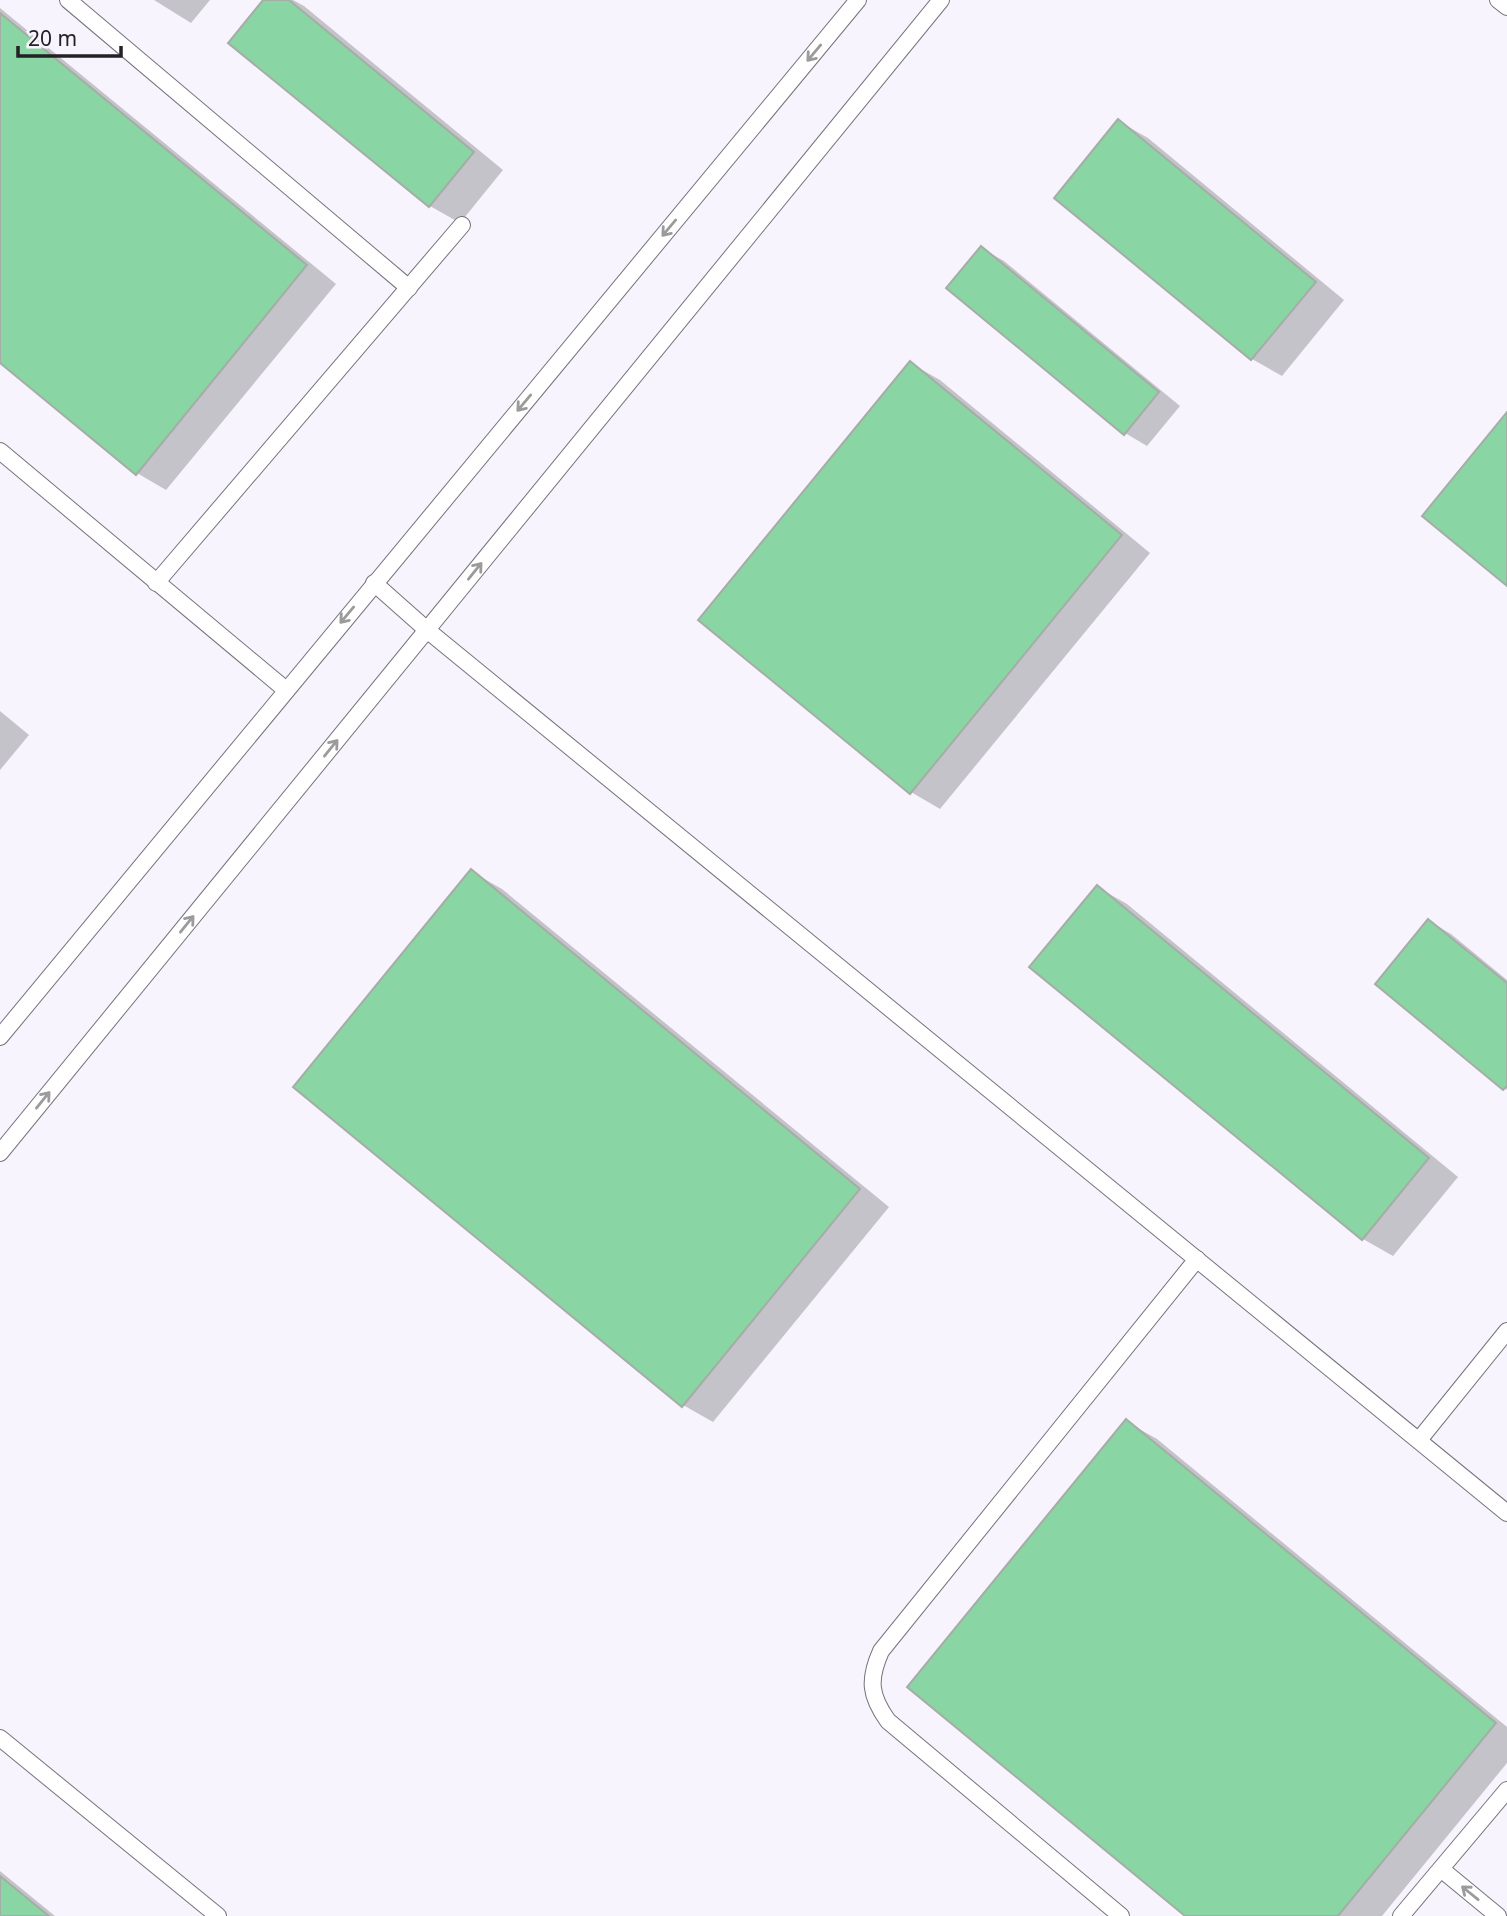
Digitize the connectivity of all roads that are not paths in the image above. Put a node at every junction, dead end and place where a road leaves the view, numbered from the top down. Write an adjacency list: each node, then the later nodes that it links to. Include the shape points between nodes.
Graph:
1 (68, 0): 7 (lane)
2 (858, 0): 10 (lane, one-way to 10)
3 (941, 0): 11 (lane, one-way to 3)
4 (1498, 0): 5 (lane)
5 (1507, 7)
6 (462, 225): 7 (lane)
7 (409, 288): 9 (lane)
8 (0, 451): 9 (lane)
9 (156, 583): 12 (lane)
10 (374, 583): 11 (lane); 12 (lane, one-way to 12)
11 (427, 630): 14 (lane, one-way to 11); 15 (lane)
12 (286, 690): 13 (lane)
13 (0, 1037)
14 (0, 1153)
15 (1197, 1259): 17 (lane); 24 (lane, via 881,1651 873,1668 877,1706 888,1721)
16 (1507, 1331): 17 (lane)
17 (1419, 1440): 18 (lane)
18 (1507, 1513)
19 (0, 1738): 23 (lane)
20 (1507, 1790): 21 (lane)
21 (1441, 1869): 22 (lane); 25 (lane, one-way to 21)
22 (1410, 1913)
23 (218, 1916)
24 (1121, 1916)
25 (1498, 1916)

